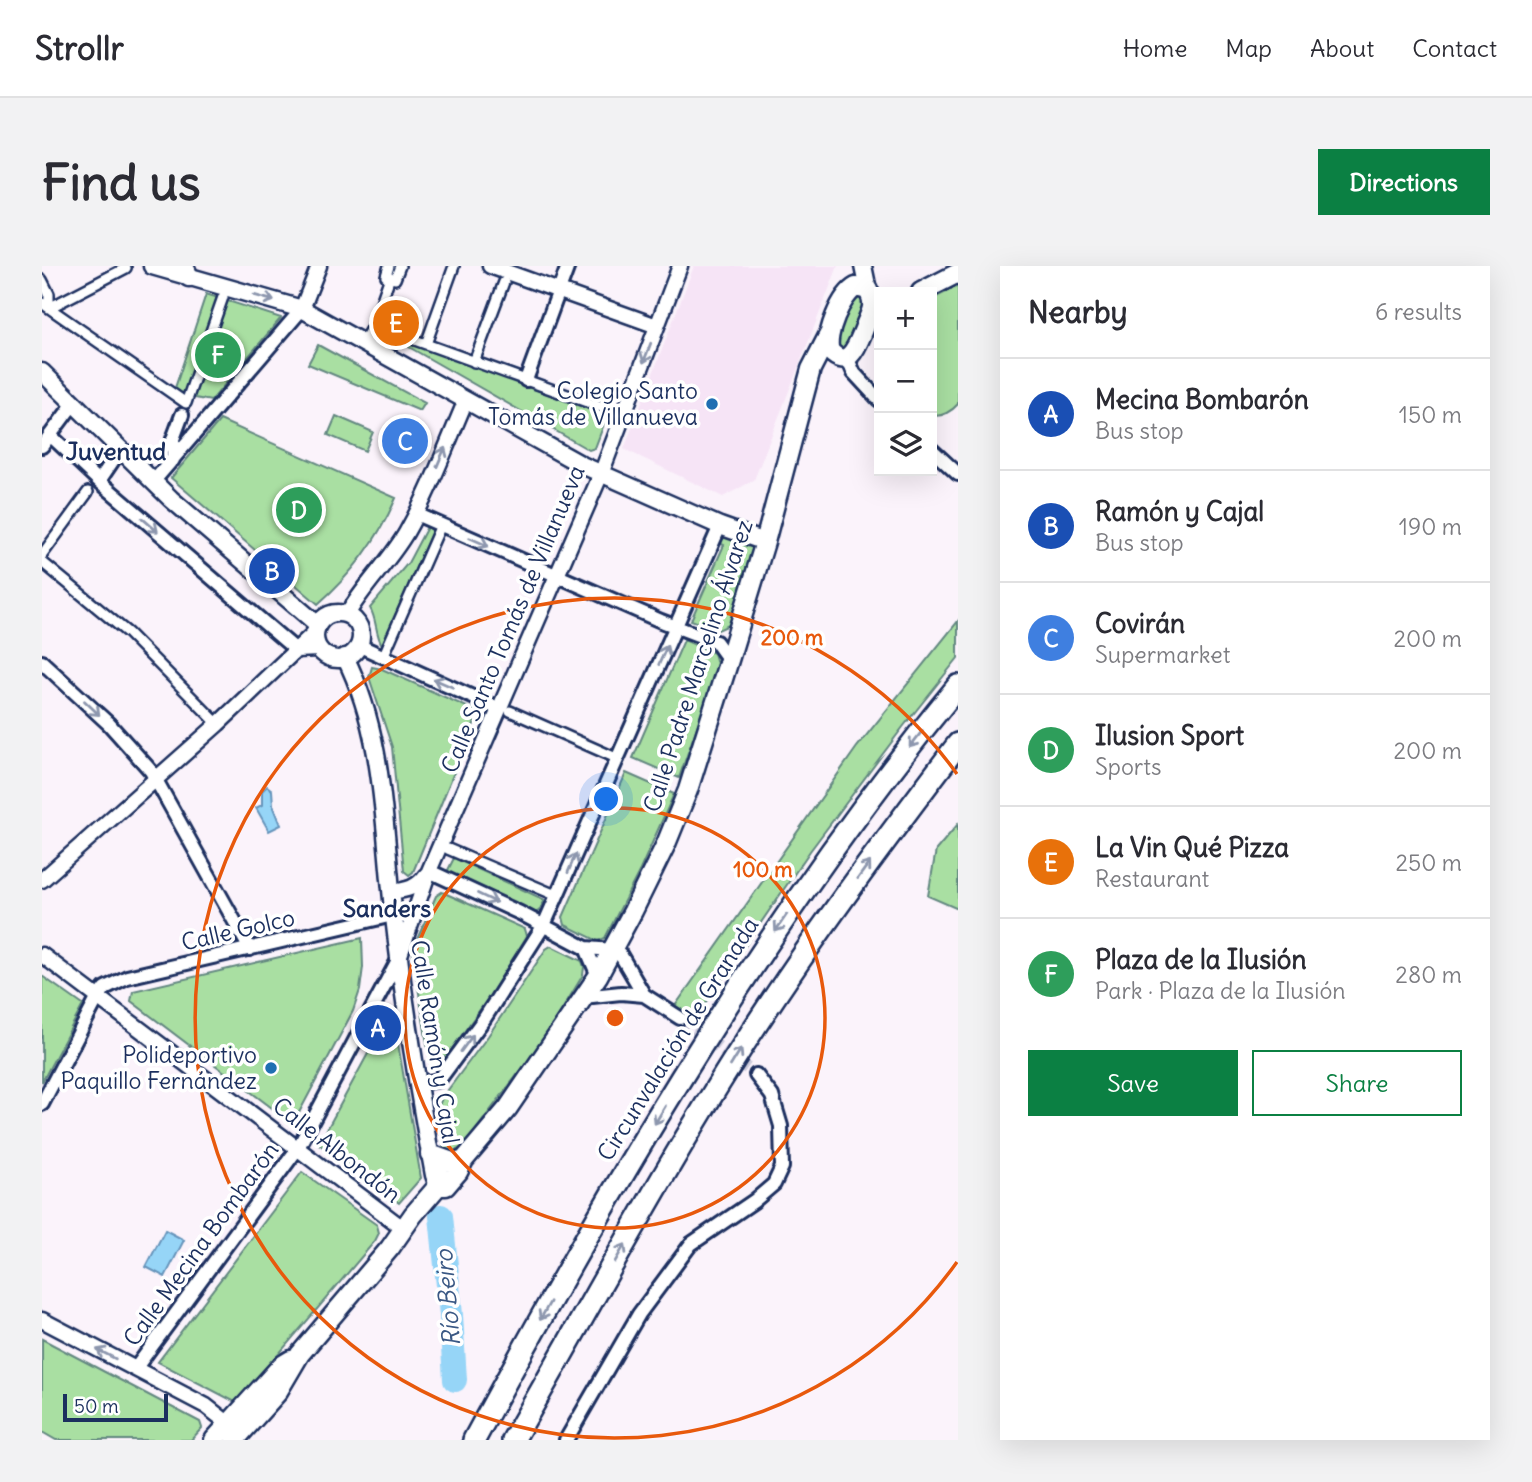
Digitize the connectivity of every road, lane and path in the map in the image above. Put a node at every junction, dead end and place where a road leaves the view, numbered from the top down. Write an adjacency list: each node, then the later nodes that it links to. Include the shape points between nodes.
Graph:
1 (152, 266): 11 (main road)
2 (319, 266): 21 (street)
3 (389, 266): 13 (street, via 386,276)
4 (400, 266): 13 (street, via 395,279)
5 (454, 266): 28 (street)
6 (490, 266): 17 (street)
7 (568, 266): 17 (street)
8 (680, 266): 24 (street, Calle Santo Tomás de Villanueva)
9 (863, 266): 18 (main road)
10 (126, 268): 20 (street)
11 (187, 271): 21 (main road, one-way to 21)
12 (958, 273): 16 (main road)
13 (390, 277): 23 (street)
14 (42, 280): 20 (street, via 49,294)
15 (503, 282): 30 (street)
16 (931, 287)
17 (559, 291): 24 (street); 32 (street)
18 (872, 292): 25 (main road, via 872,308); 26 (main road, Calle Padre Marcelino Álvarez, via 856,287 848,292)
19 (223, 297): 20 (street, via 186,403)
20 (46, 305)
21 (302, 309): 27 (main road); 38 (street)
22 (874, 322): 25 (main road)
23 (373, 325): 27 (street); 28 (street)
24 (657, 326): 43 (street, Calle Santo Tomás de Villanueva, one-way to 43)
25 (863, 332): 29 (main road, via 854,352)
26 (829, 334): 29 (main road, via 829,349); 33 (main road, Calle Padre Marcelino Álvarez)
27 (363, 342): 35 (main road)
28 (426, 344): 30 (street)
29 (844, 357): 33 (main road, via 828,363); 34 (street)
30 (474, 362): 32 (street)
31 (42, 372): 36 (main road)
32 (526, 380): 37 (street)
33 (809, 383): 51 (main road, Calle Padre Marcelino Álvarez)
34 (874, 395)
35 (466, 400): 43 (main road); 48 (street, one-way to 35)
36 (74, 403): 39 (street); 40 (main road)
37 (612, 411)
38 (199, 431): 42 (street); 42 (street, via 181,415 173,439)
39 (46, 441): 45 (street)
40 (120, 450): 45 (street); 46 (main road)
41 (937, 455): 44 (street)
42 (173, 460): 46 (street)
43 (601, 474): 50 (main road); 54 (street, Calle Santo Tomás de Villanueva)
44 (958, 474)
45 (99, 481): 62 (street, one-way to 62)
46 (153, 482): 57 (main road)
47 (88, 492): 52 (street)
48 (416, 514): 49 (street); 55 (street)
49 (441, 525): 54 (street, one-way to 54); 64 (street)
50 (720, 526): 51 (main road); 56 (street)
51 (765, 542): 58 (main road, Calle Padre Marcelino Álvarez)
52 (42, 555)
53 (42, 562): 69 (street, via 128,634)
54 (557, 576): 56 (street); 68 (street, Calle Santo Tomás de Villanueva)
55 (347, 615): 57 (main road, via 327,616); 60 (main road, via 359,628)
56 (675, 627): 59 (street); 80 (street, one-way to 56)
57 (317, 629): 61 (main road); 62 (street)
58 (736, 637): 59 (street); 65 (main road, Calle Padre Marcelino Álvarez)
59 (716, 642): 65 (street)
60 (358, 645): 63 (main road); 64 (street)
61 (319, 649): 62 (street); 63 (main road, via 331,658)
62 (296, 650): 69 (street)
63 (345, 657): 76 (main road, Calle Ramón y Cajal, via 376,753)
64 (383, 657): 68 (street, one-way to 64)
65 (729, 660): 83 (main road, Calle Padre Marcelino Álvarez, via 688,790)
66 (42, 662): 72 (street, one-way to 72, via 109,724)
67 (958, 686): 103 (highway, Circunvalación de Granada, one-way to 103, via 868,801 748,972 592,1227)
68 (504, 710): 71 (street); 74 (street, Calle Santo Tomás de Villanueva)
69 (218, 724): 72 (street)
70 (958, 744): 104 (highway, one-way to 70, via 747,1040 822,928)
71 (614, 757)
72 (155, 779): 75 (street); 82 (street)
73 (448, 849): 77 (street)
74 (429, 871): 76 (street, via 420,884); 79 (street, Calle Santo Tomás de Villanueva); 80 (street, one-way to 80)
75 (42, 880)
76 (391, 892): 78 (main road, Calle Ramón y Cajal)
77 (553, 894)
78 (393, 915): 79 (street); 82 (street, Calle Golco); 85 (main road, Calle Ramón y Cajal)
79 (415, 915): 85 (street, Calle Santo Tomás de Villanueva)
80 (544, 925): 81 (street); 92 (street, one-way to 80, via 439,1080)
81 (586, 948): 83 (street); 86 (street)
82 (250, 949): 88 (street, Calle Golco, via 127,977 105,988)
83 (613, 950): 86 (main road, Calle Padre Marcelino Álvarez); 87 (street, via 620,954)
84 (42, 955): 88 (street, Calle Albondón)
85 (399, 958): 92 (main road, Calle Ramón y Cajal); 94 (street, Calle Mecina Bombarón)
86 (597, 976): 89 (main road, Calle Padre Marcelino Álvarez)
87 (643, 995): 89 (street); 90 (street)
88 (99, 997): 93 (street); 94 (street, Calle Albondón)
89 (583, 997): 96 (main road, Calle Padre Marcelino Álvarez, via 508,1108)
90 (680, 1018)
91 (756, 1075): 105 (street, via 772,1096 781,1126 782,1167 774,1184 691,1244 639,1314)
92 (418, 1084): 95 (main road, Calle Ramón y Cajal)
93 (42, 1104)
94 (298, 1148): 98 (street, Calle Albondón); 100 (street, Calle Mecina Bombarón)
95 (430, 1154): 96 (main road); 97 (main road, Calle Ramón y Cajal)
96 (460, 1162): 97 (main road, Calle Padre Marcelino Álvarez, via 446,1186)
97 (438, 1186): 98 (main road, Calle Padre Marcelino Álvarez)
98 (404, 1229): 101 (main road, Calle Padre Marcelino Álvarez, via 300,1354 281,1366)
99 (42, 1320): 100 (street, one-way to 99)
100 (135, 1369): 101 (street, via 206,1406)
101 (229, 1435): 102 (main road, Calle Padre Marcelino Álvarez)
102 (214, 1440)
103 (474, 1440)
104 (513, 1440)
105 (566, 1440)

